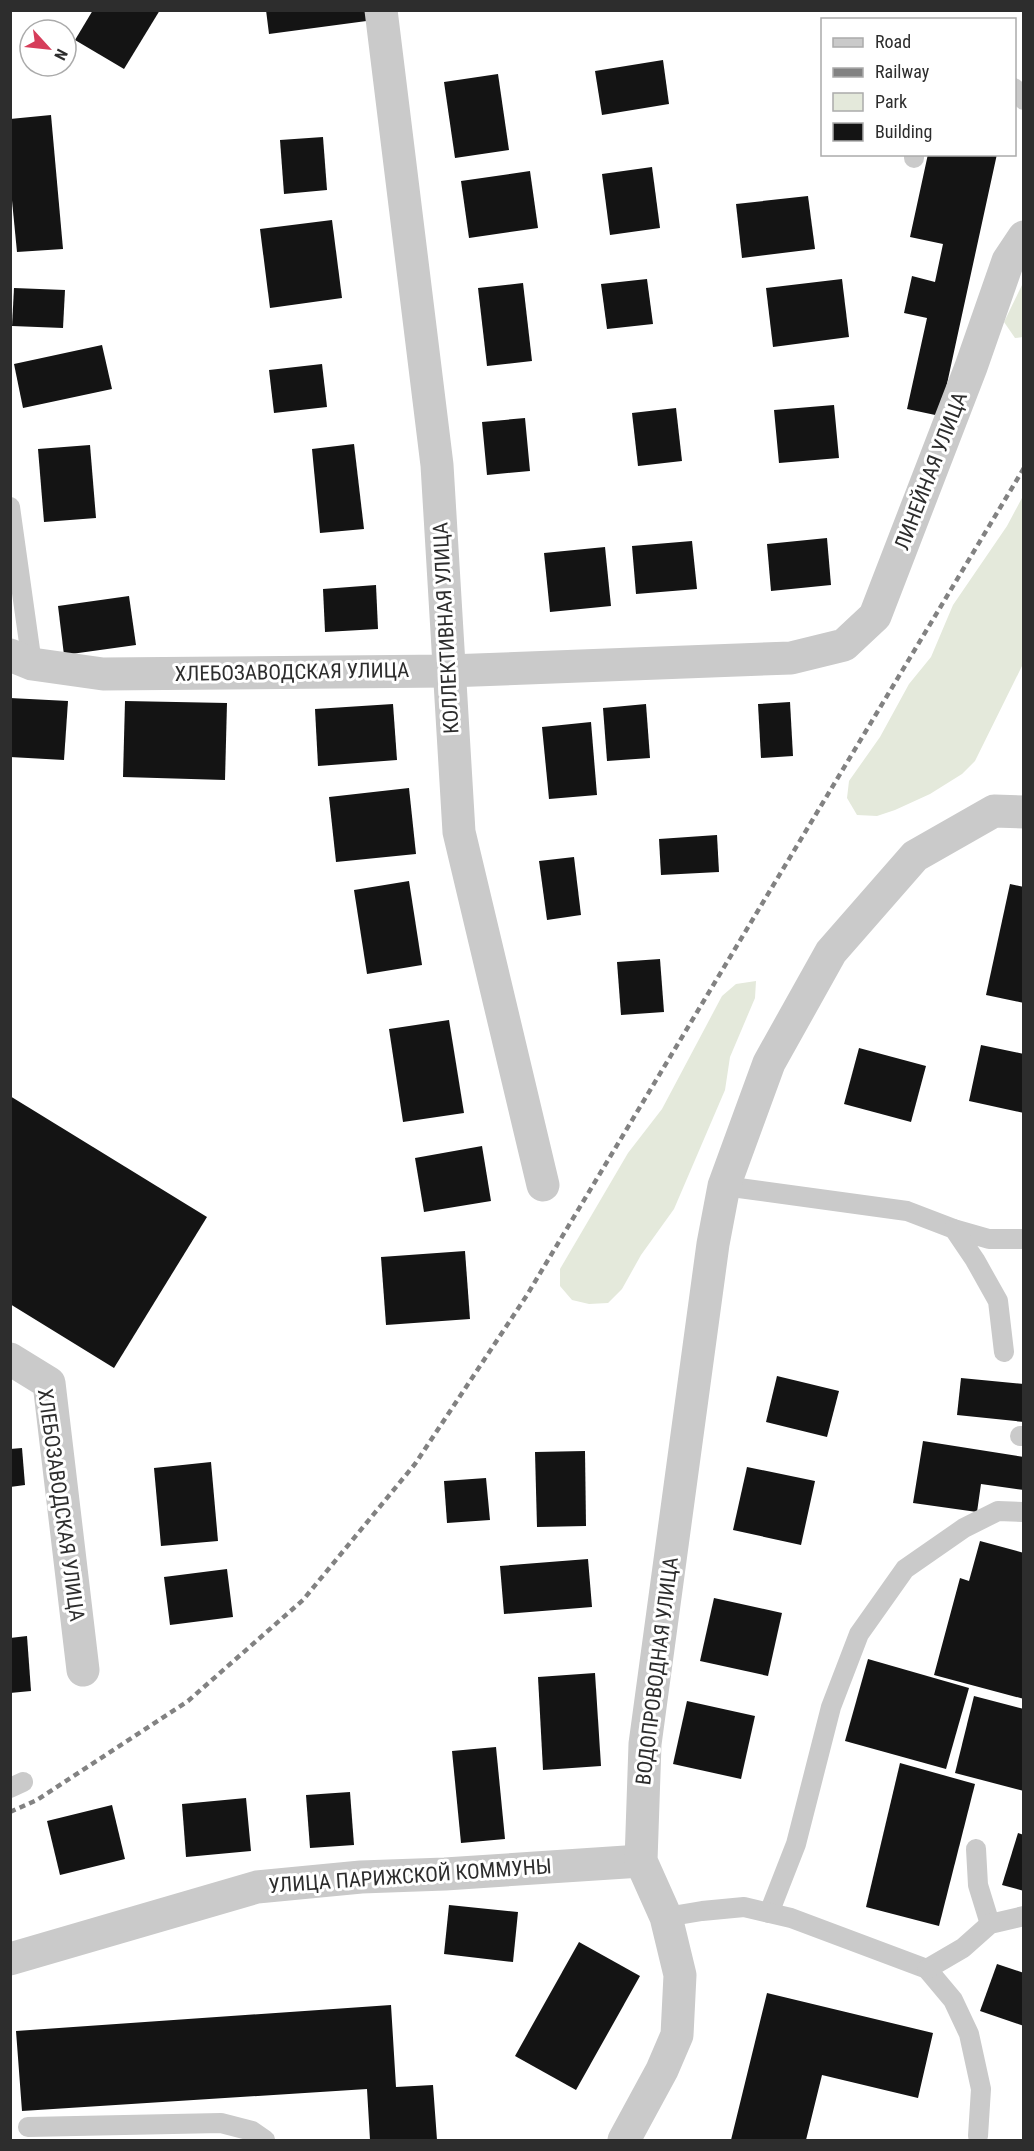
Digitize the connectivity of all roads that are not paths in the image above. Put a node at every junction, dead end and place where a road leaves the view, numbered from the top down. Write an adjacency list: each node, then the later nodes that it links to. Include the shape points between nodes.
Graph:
1 (381, 10): 6 (street, КОЛЛЕКТИВНАЯ УЛИЦА, via 436,465)
2 (1023, 237): 4 (street, ЛИНЕЙНАЯ УЛИЦА, via 1008,261 875,616 844,645)
3 (10, 507): 5 (lane)
4 (791, 658): 6 (street, ХЛЕБОЗАВОДСКАЯ УЛИЦА)
5 (21, 659): 6 (street, ХЛЕБОЗАВОДСКАЯ УЛИЦА, via 103,674)
6 (448, 670): 8 (street, КОЛЛЕКТИВНАЯ УЛИЦА, via 459,832)
7 (1023, 812): 9 (street, via 994,811 915,856 831,952 769,1063)
8 (543, 1185)
9 (724, 1186): 10 (lane, via 907,1211); 17 (street, ВОДОПРОВОДНАЯ УЛИЦА, via 645,1744)
10 (954, 1229): 11 (lane, via 989,1239); 12 (lane, via 998,1301)
11 (1023, 1239)
12 (1004, 1352)
13 (10, 1359): 15 (street, ХЛЕБОЗАВОДСКАЯ УЛИЦА, via 49,1383)
14 (1023, 1512): 18 (lane, via 998,1511 964,1528 905,1569 859,1634 831,1707 796,1844)
15 (83, 1670)
16 (976, 1849): 21 (lane, via 978,1885)
17 (641, 1861): 20 (street, ВОДОПРОВОДНАЯ УЛИЦА); 22 (street, УЛИЦА ПАРИЖСКОЙ КОММУНЫ, via 257,1887)
18 (769, 1913): 20 (lane, via 744,1907); 23 (lane)
19 (1023, 1916): 21 (lane)
20 (666, 1917): 27 (street, ВОДОПРОВОДНАЯ УЛИЦА, via 680,1976 677,2035)
21 (990, 1924): 23 (lane, via 963,1948)
22 (10, 1959)
23 (927, 1969): 25 (lane, via 953,2000 969,2034 981,2089)
24 (28, 2127): 26 (lane, via 221,2123 252,2131)
25 (978, 2136)
26 (265, 2140)
27 (624, 2140)

